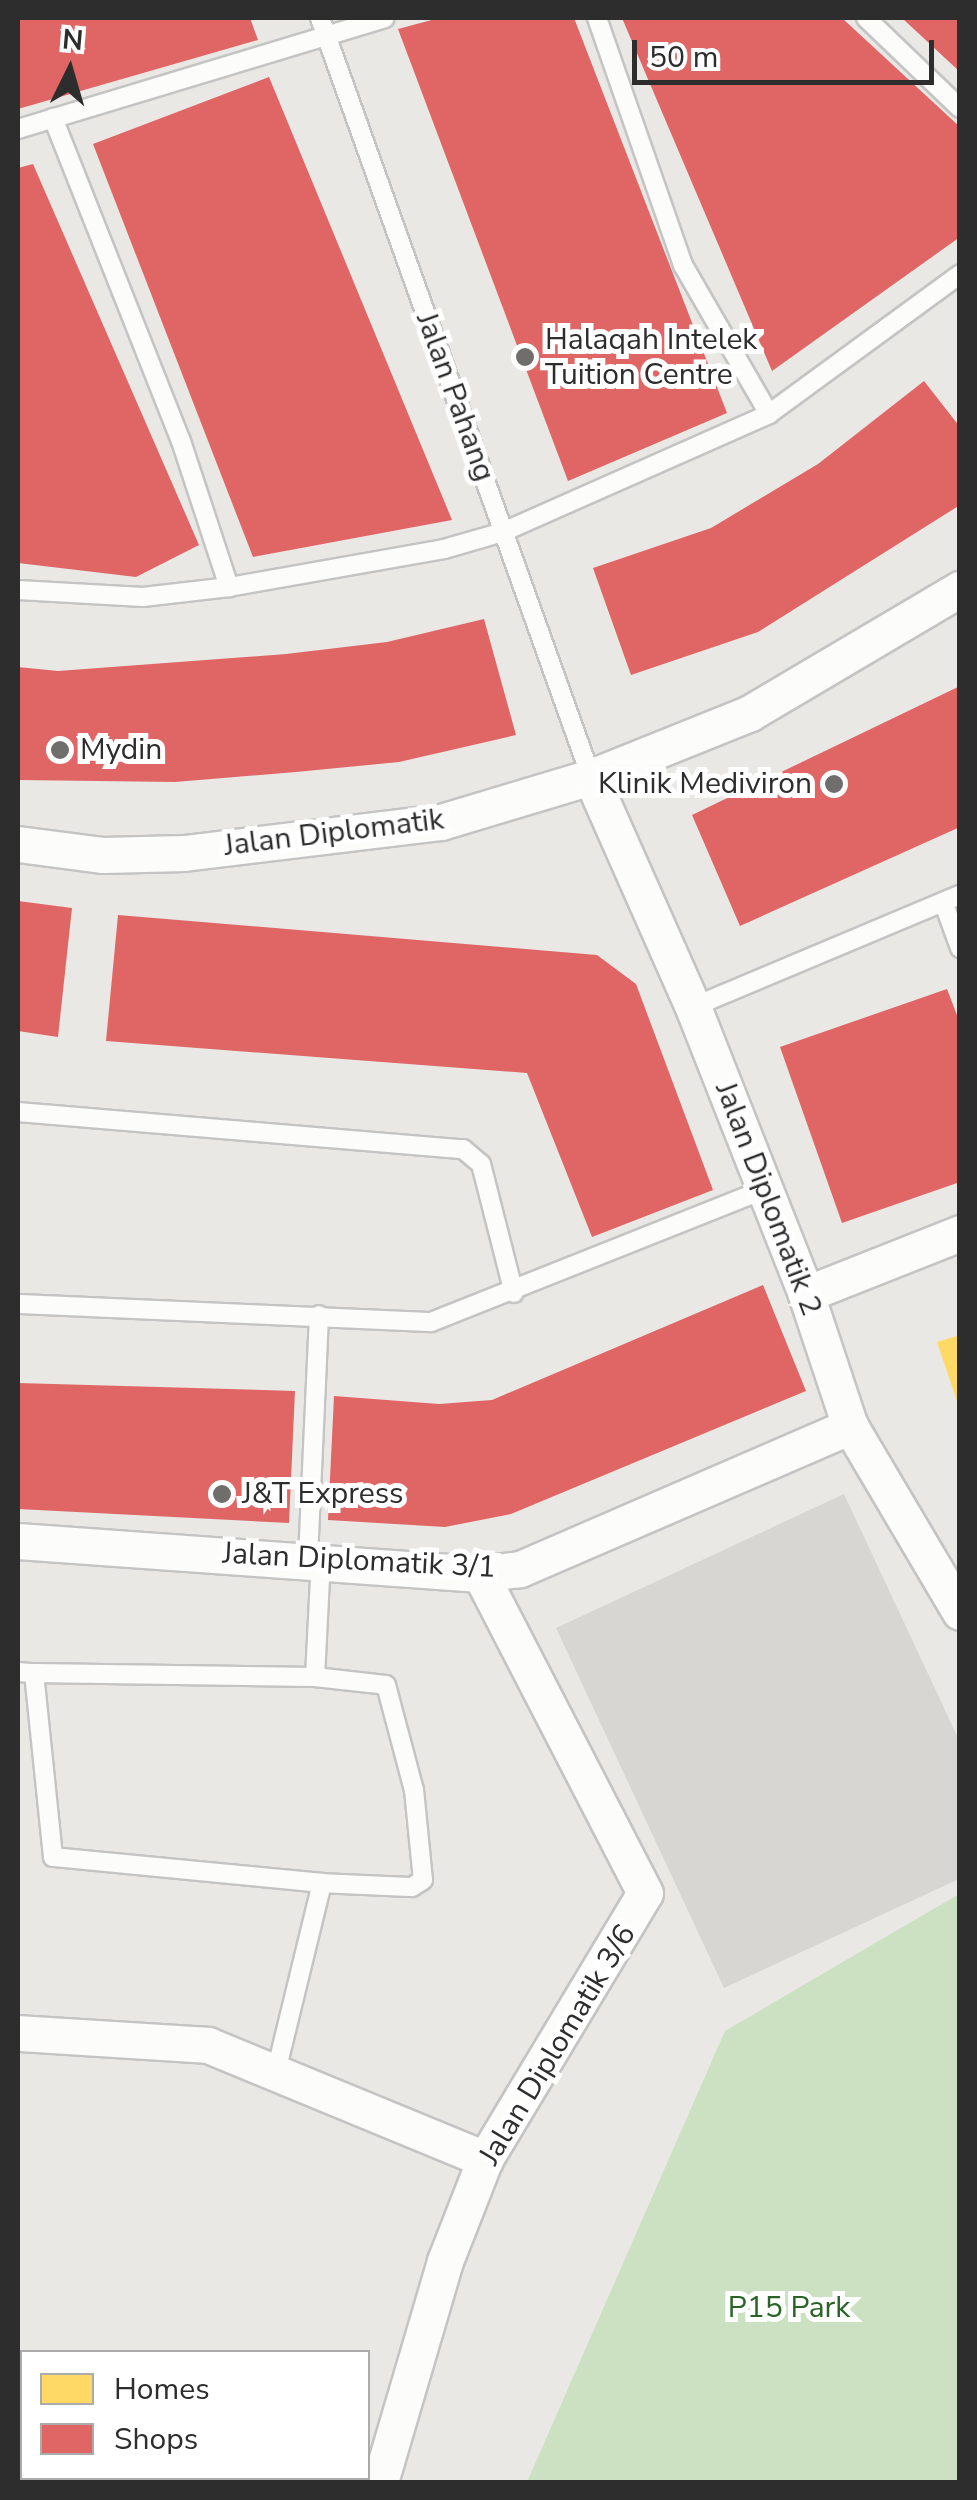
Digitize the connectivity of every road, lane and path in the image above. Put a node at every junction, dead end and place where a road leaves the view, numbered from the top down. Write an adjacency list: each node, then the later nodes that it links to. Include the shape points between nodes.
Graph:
1 (320, 18): 5 (lane, Jalan Pahang)
2 (384, 18): 5 (lane)
3 (596, 18): 10 (lane, via 683,265)
4 (866, 18): 6 (lane)
5 (327, 39): 7 (lane); 11 (lane, Jalan Pahang)
6 (960, 108)
7 (54, 118): 8 (lane); 12 (lane, via 181,441)
8 (18, 128)
9 (960, 274): 10 (lane)
10 (769, 414): 11 (lane)
11 (503, 532): 12 (lane, via 444,549); 15 (lane, Jalan Pahang)
12 (230, 587): 14 (lane, via 143,597)
13 (960, 589): 15 (street, Jalan Diplomatik, via 750,712)
14 (18, 590)
15 (591, 777): 16 (street, Jalan Diplomatik, via 442,822 184,853 103,855); 19 (street, Jalan Diplomatik 2)
16 (18, 844)
17 (952, 900): 18 (lane); 19 (lane)
18 (960, 948)
19 (693, 1008): 21 (street, Jalan Diplomatik 2)
20 (18, 1112): 23 (lane, via 463,1149 480,1164)
21 (765, 1189): 23 (lane); 24 (street, Jalan Diplomatik 2)
22 (960, 1232): 24 (street)
23 (514, 1293): 26 (lane, via 432,1322)
24 (806, 1294): 27 (street, Jalan Diplomatik 2)
25 (18, 1304): 26 (lane)
26 (318, 1315): 29 (lane)
27 (850, 1426): 30 (street, Jalan Diplomatik 3/1, via 520,1569); 31 (street, Jalan Diplomatik 2)
28 (18, 1541): 29 (street, Jalan Diplomatik 3/1)
29 (315, 1559): 30 (street, Jalan Diplomatik 3/1); 33 (lane)
30 (480, 1574): 37 (street, Jalan Diplomatik 3/6, via 644,1893 640,1910)
31 (960, 1612)
32 (26, 1673): 33 (lane); 34 (lane, via 53,1857)
33 (314, 1677): 34 (lane, via 371,1682 392,1695 425,1868 423,1880 412,1887)
34 (322, 1883): 36 (lane)
35 (18, 2034): 36 (street, via 208,2045)
36 (276, 2070): 37 (street)
37 (486, 2159): 38 (street, Jalan Diplomatik 3/6, via 440,2277)
38 (380, 2482)

